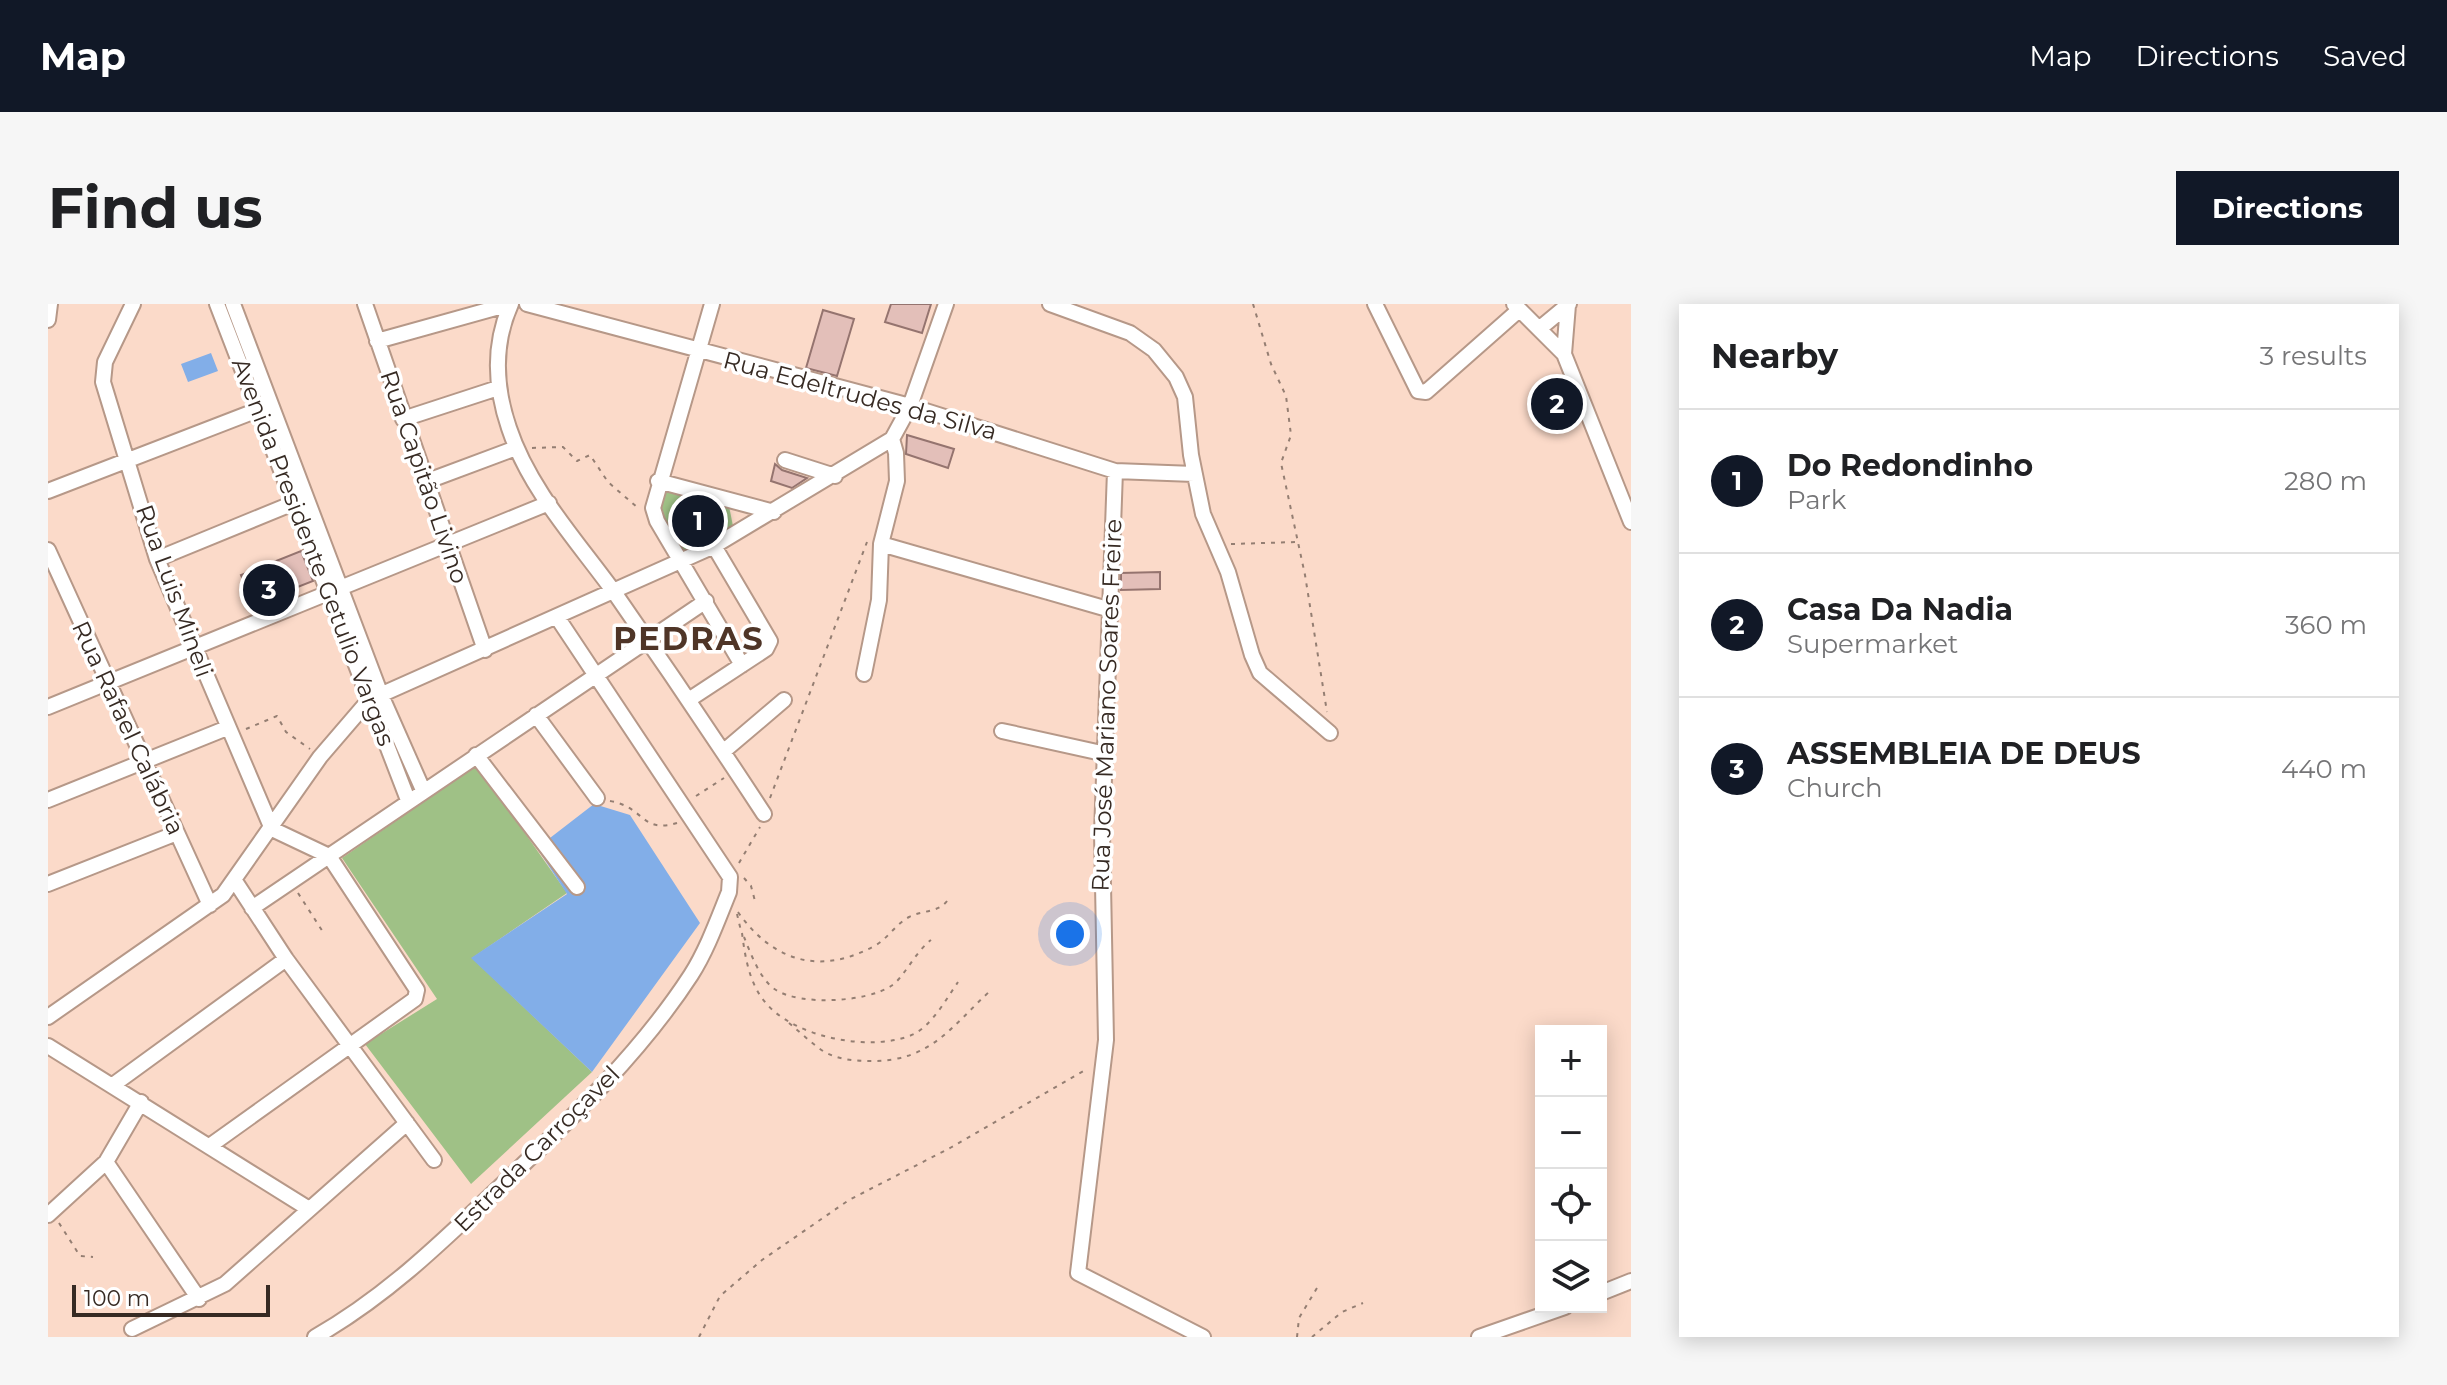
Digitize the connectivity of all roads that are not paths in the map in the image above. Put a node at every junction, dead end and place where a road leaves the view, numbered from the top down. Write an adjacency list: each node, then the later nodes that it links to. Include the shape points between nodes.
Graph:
1 (50, 304): 14 (street)
2 (133, 304): 25 (street, Rua Luis Mineli, via 103,376)
3 (217, 304): 20 (street, Avenida Presidente Getulio Vargas)
4 (233, 304): 20 (street, Avenida Presidente Getulio Vargas)
5 (365, 304): 16 (street, Rua Capitão Livino)
6 (510, 304): 16 (street); 19 (street, via 499,340)
7 (527, 304): 17 (street, Rua Edeltrudes da Silva)
8 (712, 304): 17 (street)
9 (946, 304): 21 (street)
10 (1375, 304): 13 (street, via 1418,391 1429,389)
11 (1061, 305): 28 (street, via 1130,333 1167,363 1185,397)
12 (1568, 305): 15 (street); 18 (street)
13 (1516, 307): 15 (street)
14 (48, 320)
15 (1539, 329): 18 (street)
16 (377, 341): 22 (street, Rua Capitão Livino)
17 (698, 352): 21 (street, Rua Edeltrudes da Silva); 30 (street)
18 (1564, 354): 36 (street)
19 (498, 388): 22 (street); 24 (street)
20 (266, 406): 25 (street); 33 (street, Avenida Presidente Getulio Vargas)
21 (910, 406): 23 (street); 27 (street, Rua Edeltrudes da Silva)
22 (403, 419): 31 (street, Rua Capitão Livino)
23 (892, 439): 29 (street); 37 (street, via 898,468)
24 (516, 448): 31 (street); 34 (street)
25 (129, 458): 32 (street); 41 (street, Rua Luis Mineli)
26 (785, 460): 29 (street)
27 (1115, 471): 28 (street, Rua Edeltrudes da Silva); 47 (street, Rua José Mariano Soares Freire)
28 (1194, 474): 63 (street, via 1260,673)
29 (835, 476): 35 (street)
30 (658, 481): 35 (street); 42 (street, via 654,513)
31 (425, 482): 39 (street, Rua Capitão Livino)
32 (48, 491)
33 (299, 502): 41 (street); 45 (street, Avenida Presidente Getulio Vargas)
34 (549, 503): 39 (street); 44 (street)
35 (774, 512): 38 (street)
36 (1631, 522)
37 (881, 544): 47 (street); 53 (street, via 879,600)
38 (714, 546): 42 (street); 52 (street, via 767,632 766,649)
39 (448, 547): 45 (street); 51 (street, Rua Capitão Livino)
40 (48, 550): 43 (street, Rua Rafael Calábria)
41 (157, 559): 50 (street, Rua Luis Mineli)
42 (681, 562): 44 (street); 46 (street)
43 (54, 582): 55 (street, Rua Rafael Calábria)
44 (612, 590): 48 (street); 49 (street)
45 (334, 591): 50 (street); 56 (street, Avenida Presidente Getulio Vargas)
46 (706, 601): 49 (street); 52 (street)
47 (1111, 610): 65 (street, Rua José Mariano Soares Freire)
48 (557, 617): 51 (street); 54 (street)
49 (646, 639): 54 (street); 57 (street)
50 (194, 649): 55 (street); 62 (street, Rua Luis Mineli)
51 (485, 650): 56 (street)
52 (742, 665): 57 (street)
53 (864, 674)
54 (594, 675): 60 (street); 98 (street, Estrada Carroçavel, via 730,877 729,892 693,973 625,1062 571,1121 420,1263 359,1312)
55 (108, 682): 59 (street); 67 (street, Rua Rafael Calábria)
56 (375, 698): 68 (street, Avenida Presidente Getulio Vargas); 71 (street, Avenida Presidente Getulio Vargas); 73 (street, via 320,757)
57 (690, 699): 64 (street)
58 (784, 700): 64 (street)
59 (48, 707)
60 (536, 715): 66 (street); 69 (street)
61 (1002, 731): 65 (street)
62 (229, 732): 67 (street); 73 (street, Rua Luis Mineli)
63 (1330, 733)
64 (724, 751): 72 (street)
65 (1106, 754): 99 (street, Rua José Mariano Soares Freire, via 1105,1057 1078,1273)
66 (476, 755): 68 (street); 78 (street)
67 (147, 762): 70 (street); 74 (street, Rua Rafael Calábria)
68 (423, 790): 71 (street)
69 (597, 798)
70 (48, 800)
71 (408, 800): 75 (street)
72 (764, 814)
73 (272, 829): 75 (street); 76 (street)
74 (177, 833): 77 (street); 79 (street, Rua Rafael Calábria)
75 (329, 856): 80 (street); 83 (street, via 415,984 415,999)
76 (235, 881): 79 (street); 80 (street)
77 (48, 884)
78 (577, 887)
79 (210, 905): 82 (street)
80 (252, 908): 81 (street)
81 (286, 959): 83 (street); 85 (street)
82 (48, 1017)
83 (349, 1045): 87 (street); 88 (street)
84 (48, 1046): 85 (street)
85 (113, 1085): 86 (street)
86 (141, 1102): 88 (street); 90 (street)
87 (407, 1123): 89 (street); 91 (street)
88 (211, 1145): 91 (street)
89 (434, 1160)
90 (106, 1162): 92 (street); 95 (street)
91 (309, 1209): 95 (street, via 225,1284)
92 (50, 1214)
93 (1631, 1281): 94 (street)
94 (1607, 1291)
95 (199, 1299): 97 (street)
96 (1548, 1313): 100 (street)
97 (132, 1329)
98 (315, 1337)
99 (1203, 1337)
100 (1479, 1337)

